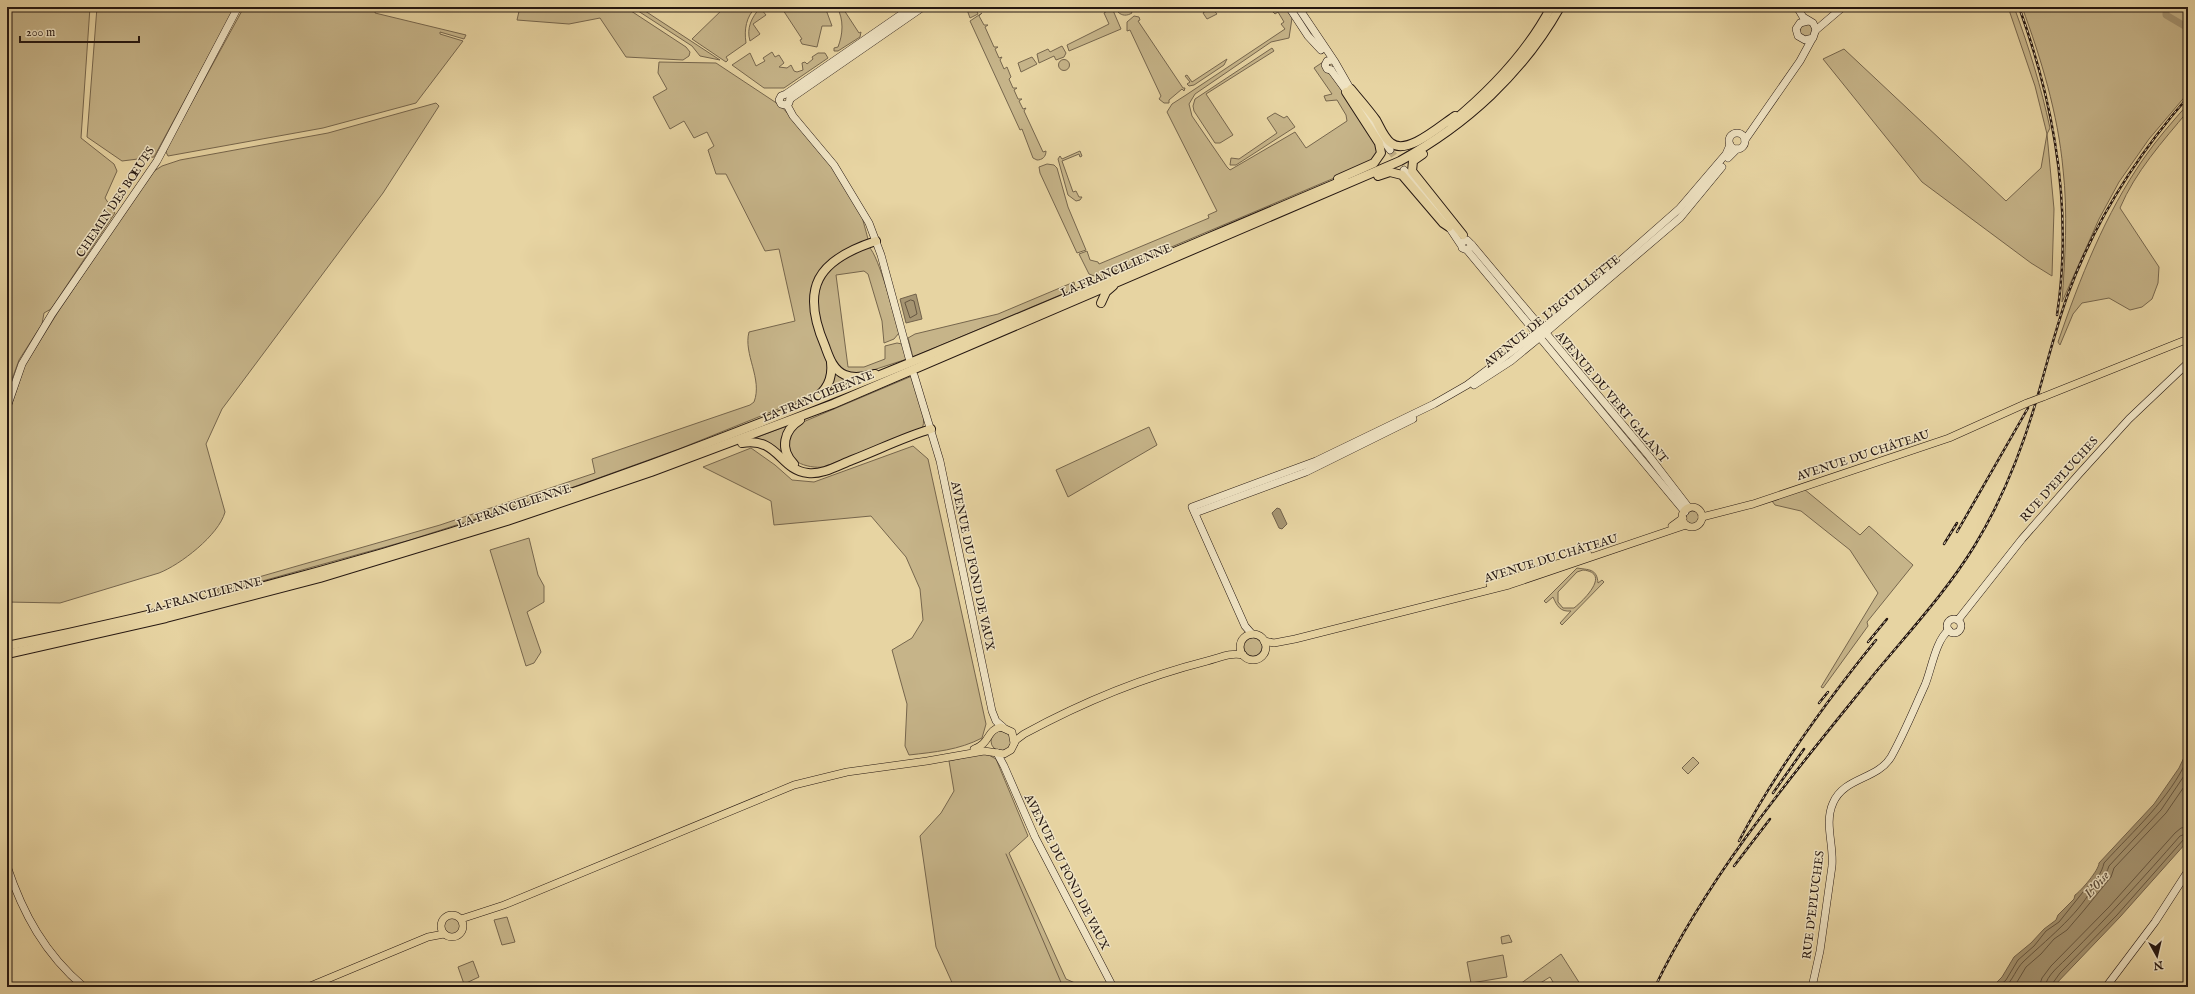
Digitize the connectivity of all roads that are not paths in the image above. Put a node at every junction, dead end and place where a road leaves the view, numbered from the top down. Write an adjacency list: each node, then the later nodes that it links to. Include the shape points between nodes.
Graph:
1 (238, 7): 43 (street, CHEMIN DES BŒUFS, via 157,161 52,314 22,364)
2 (912, 7): 20 (street)
3 (923, 7): 20 (street)
4 (1289, 7): 17 (street)
5 (1298, 7): 17 (street)
6 (1551, 7): 19 (highway, LA FRANCILIENNE, via 1524,49)
7 (1560, 7): 15 (highway, LA FRANCILIENNE)
8 (1792, 7): 11 (street)
9 (1797, 7): 12 (street)
10 (1843, 7): 12 (street, via 1825,22)
11 (1798, 24): 12 (street); 13 (street, via 1796,32)
12 (1812, 25): 14 (street)
13 (1801, 39): 14 (street); 16 (street)
14 (1812, 39): 16 (street)
15 (1532, 50): 24 (highway, via 1509,83 1488,106); 28 (highway, LA FRANCILIENNE, via 1472,113 1424,148 1400,162)
16 (1801, 59): 21 (street, via 1760,118)
17 (1331, 64): 18 (street)
18 (1349, 90): 19 (highway, via 1375,120 1389,142 1400,146 1409,145 1424,137); 23 (street); 30 (highway, via 1380,146 1379,158 1374,163)
19 (1486, 93): 30 (highway, LA FRANCILIENNE, via 1452,123 1399,156)
20 (788, 99): 31 (street, via 793,116 834,165 860,208)
21 (1743, 137): 22 (street, via 1743,146); 22 (street, via 1735,134 1731,137)
22 (1733, 147): 35 (street, AVENUE DE L'EGUILLETTE, via 1679,209)
23 (1390, 150)
24 (1419, 156): 26 (highway); 32 (highway, via 1412,163 1412,171)
25 (1404, 170): 27 (street)
26 (1377, 176): 28 (highway); 29 (highway, via 1390,172 1402,175)
27 (1438, 210): 29 (street); 32 (street)
28 (1252, 226): 33 (highway, LA FRANCILIENNE)
29 (1449, 227): 32 (street)
30 (1218, 233): 40 (highway, LA FRANCILIENNE)
31 (874, 242): 37 (street, via 881,272 890,288); 38 (highway, via 834,260 816,287 813,304 815,321)
32 (1466, 243): 35 (street, AVENUE DU VERT GALANT)
33 (1137, 274): 34 (highway, via 1110,288); 42 (highway, LA FRANCILIENNE)
34 (1101, 303)
35 (1541, 333): 48 (street, AVENUE DU VERT GALANT, via 1649,456); 50 (street, AVENUE DE L'EGUILLETTE, via 1490,376 1400,426 1306,472 1193,510)
36 (2188, 338): 49 (main road, AVENUE DU CHÂTEAU, bridge, via 2027,403 1949,438 1753,504)
37 (909, 358)
38 (830, 359): 40 (highway, via 838,371 850,376 864,376); 44 (highway, via 832,372 828,385 821,394)
39 (2188, 363): 79 (street, RUE D'EPLUCHES, via 2125,423 2022,538 1958,620 1959,630 1949,630 1942,640 1926,684 1889,760 1878,771 1844,787 1835,798 1830,809 1829,825 1832,866 1820,951)
40 (899, 368): 44 (highway, LA FRANCILIENNE)
41 (914, 375): 45 (street, AVENUE DU FOND DE VAUX)
42 (833, 404): 46 (highway, LA FRANCILIENNE); 47 (highway, via 795,423 788,431 785,442 786,452 798,466 810,470)
43 (7, 407)
44 (799, 408): 53 (highway, LA FRANCILIENNE, via 650,465 401,546 237,592)
45 (929, 430): 47 (highway); 59 (street, AVENUE DU FOND DE VAUX, via 942,472)
46 (721, 447): 47 (highway, via 760,442 802,472); 56 (highway, LA FRANCILIENNE, via 538,511 387,558 221,604)
47 (825, 470)
48 (1686, 516): 49 (main road, via 1697,509); 49 (main road, AVENUE DU CHÂTEAU, via 1696,526); 51 (main road, AVENUE DU CHÂTEAU, via 1508,582)
49 (1702, 517)
50 (1248, 635): 52 (main road, via 1260,636); 54 (main road)
51 (1295, 639): 52 (main road, AVENUE DU CHÂTEAU, via 1274,642); 55 (main road, AVENUE DU CHÂTEAU)
52 (1264, 640): 55 (main road)
53 (7, 646)
54 (1240, 646): 57 (main road); 58 (main road)
55 (1265, 651): 58 (main road, via 1262,656 1255,659 1248,659)
56 (7, 654)
57 (1232, 654): 58 (main road); 60 (main road, via 1161,674)
58 (1243, 655)
59 (992, 711): 61 (street, AVENUE DU FOND DE VAUX, via 996,721); 62 (street, AVENUE DU FOND DE VAUX)
60 (1045, 722): 63 (main road, via 1020,732); 65 (main road, via 1020,736)
61 (1003, 727): 62 (main road); 63 (main road)
62 (991, 732): 64 (main road)
63 (1011, 732): 65 (main road)
64 (988, 739): 66 (main road, via 989,747); 68 (main road, via 982,746)
65 (1014, 743): 67 (main road, via 1011,750)
66 (995, 752): 67 (main road); 68 (main road); 69 (street, AVENUE DU FOND DE VAUX)
67 (1006, 753): 69 (street)
68 (953, 756): 72 (main road, via 847,772 794,785)
69 (1004, 766): 78 (street, AVENUE DU FOND DE VAUX, via 1035,837)
70 (7, 866): 76 (street, via 19,900 34,930 53,957)
71 (2188, 871): 80 (street, via 2155,922)
72 (462, 922): 73 (main road, via 454,914 446,915); 74 (main road, via 461,932 456,936)
73 (440, 927): 74 (main road); 75 (main road)
74 (444, 934): 75 (main road)
75 (428, 937): 77 (main road)
76 (84, 987)
77 (308, 987)
78 (1113, 987)
79 (1812, 987)
80 (2106, 987)

